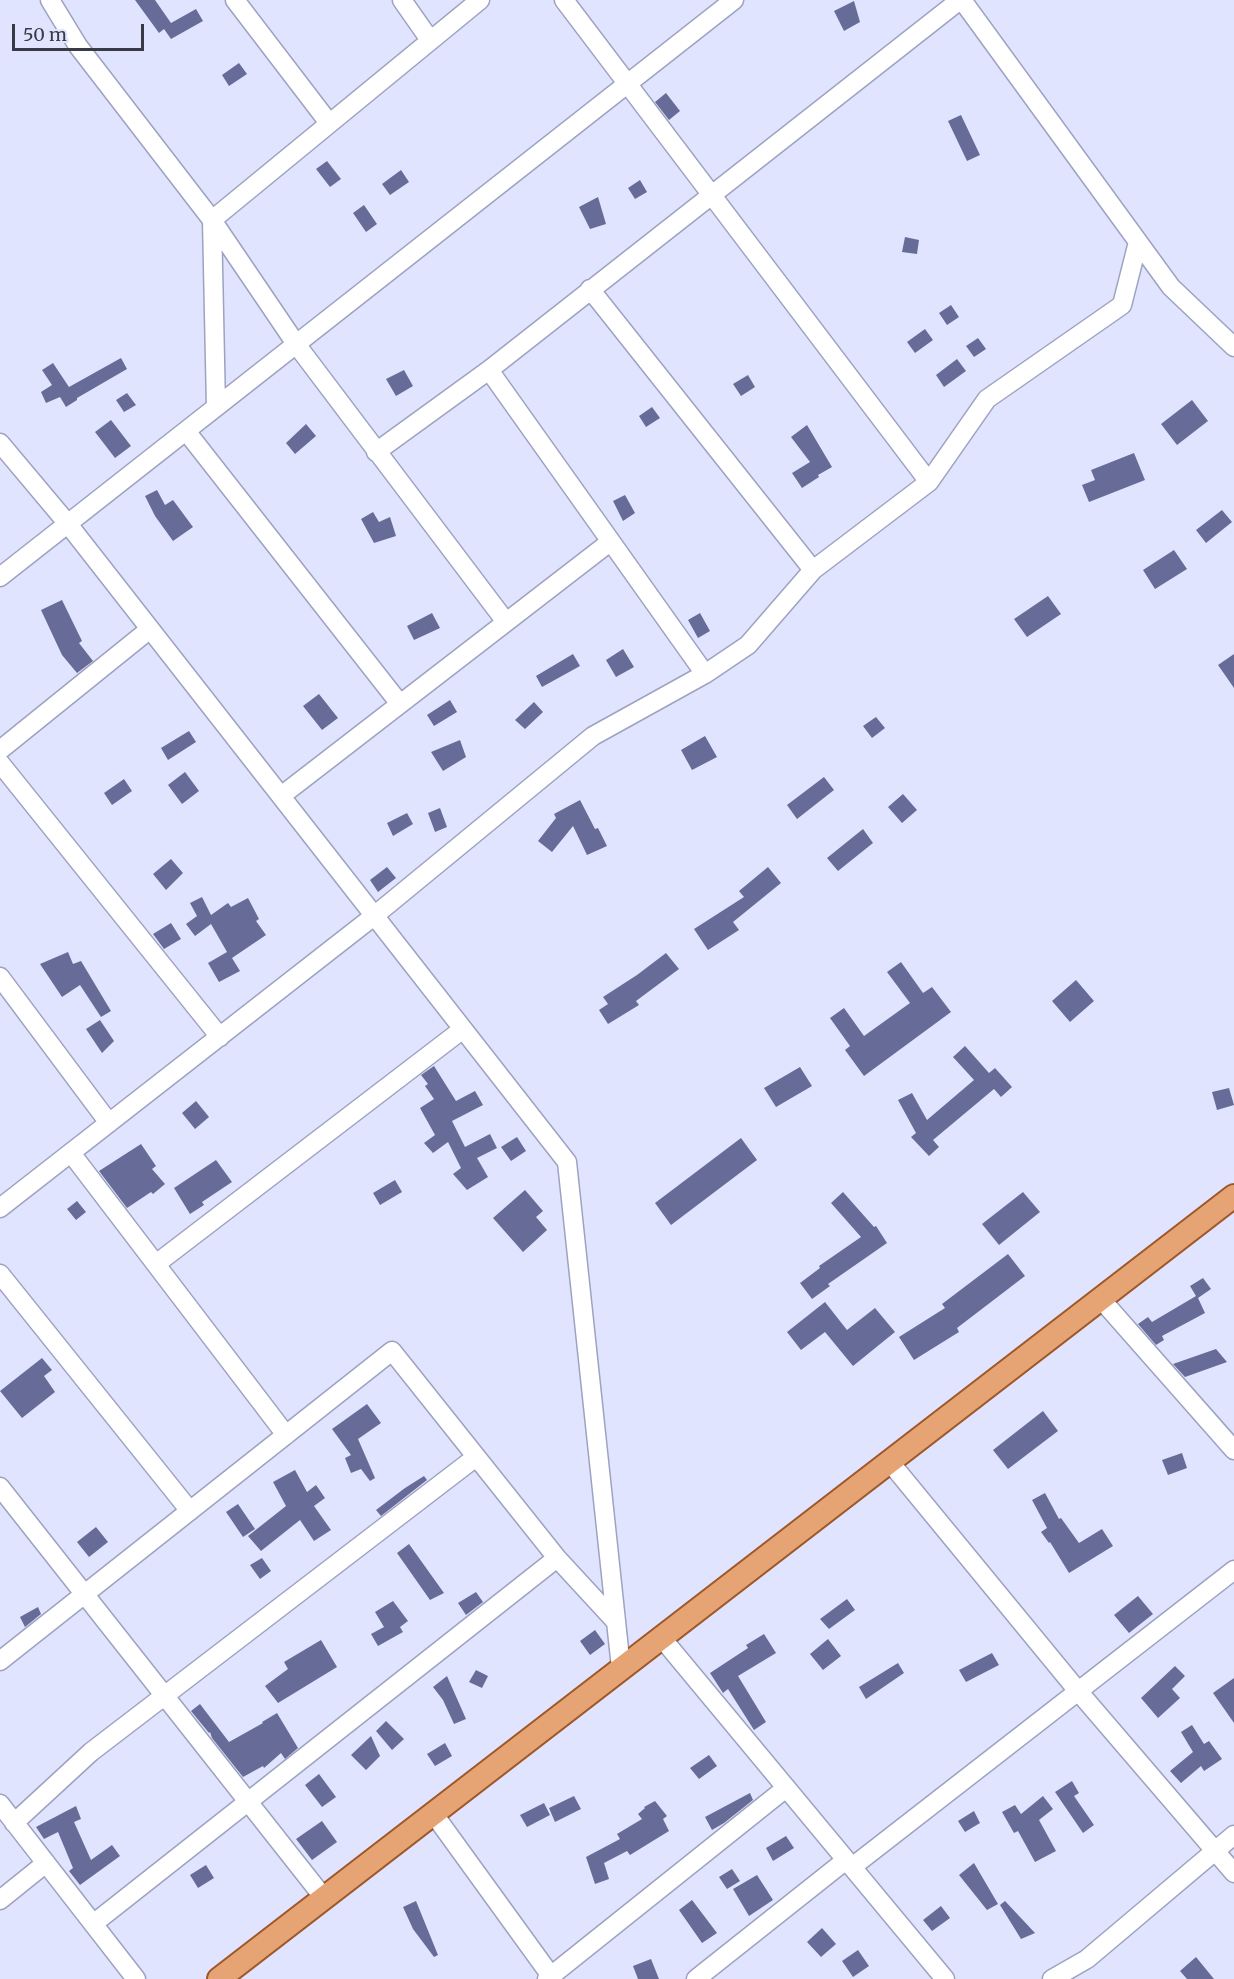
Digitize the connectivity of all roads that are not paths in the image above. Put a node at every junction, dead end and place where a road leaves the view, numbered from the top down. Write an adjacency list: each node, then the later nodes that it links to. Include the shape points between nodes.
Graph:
1 (50, 0): 12 (street, via 78,46)
2 (235, 0): 10 (street)
3 (402, 0): 8 (street)
4 (480, 0): 8 (street)
5 (564, 0): 9 (street)
6 (734, 0): 9 (street)
7 (961, 0): 11 (street); 13 (street)
8 (430, 40): 10 (street)
9 (627, 84): 11 (street); 15 (street)
10 (329, 123): 12 (street)
11 (710, 195): 14 (street); 22 (street)
12 (212, 220): 15 (street); 18 (street)
13 (1138, 242): 16 (street, via 1171,287); 22 (street, via 1122,305 987,399)
14 (590, 289): 17 (street); 25 (street)
15 (296, 344): 18 (street); 21 (street)
16 (1234, 347)
17 (489, 370): 21 (street); 24 (street)
18 (216, 407): 19 (street)
19 (186, 431): 23 (street); 30 (street)
20 (0, 443): 23 (street)
21 (376, 452): 27 (street)
22 (929, 482): 25 (street)
23 (68, 524): 26 (street); 28 (street)
24 (610, 542): 27 (street); 29 (street)
25 (813, 570): 29 (street, via 748,645)
26 (0, 577)
27 (506, 622): 30 (street)
28 (150, 629): 31 (street); 33 (street)
29 (705, 674): 34 (street, via 593,736)
30 (400, 704): 33 (street)
31 (0, 750)
32 (0, 763): 37 (street)
33 (281, 796): 34 (street)
34 (374, 916): 36 (street); 37 (street)
35 (0, 977): 38 (street)
36 (463, 1029): 42 (street); 54 (street, via 567,1162)
37 (220, 1036): 38 (street)
38 (108, 1123): 39 (street)
39 (70, 1153): 41 (street); 42 (street)
40 (1234, 1196): 44 (main road)
41 (4, 1198)
42 (156, 1264): 45 (street)
43 (0, 1274): 50 (street)
44 (1100, 1298): 46 (street); 48 (main road)
45 (286, 1435): 47 (street, via 392,1351); 50 (street)
46 (1234, 1450)
47 (476, 1457): 51 (street); 59 (street)
48 (889, 1461): 55 (main road); 58 (street)
49 (0, 1487): 53 (street)
50 (190, 1511): 53 (street)
51 (556, 1558): 54 (street); 61 (street)
52 (1234, 1570): 58 (street)
53 (85, 1594): 56 (street); 59 (street)
54 (616, 1622): 57 (street)
55 (661, 1637): 57 (main road); 60 (street)
56 (0, 1660)
57 (621, 1668): 63 (main road)
58 (1078, 1691): 66 (street); 68 (street)
59 (165, 1696): 61 (street); 64 (street, via 91,1752)
60 (786, 1788): 68 (street); 73 (street)
61 (248, 1800): 70 (street); 72 (street)
62 (0, 1804): 64 (street)
63 (433, 1813): 70 (main road); 73 (street)
64 (14, 1823): 67 (street)
65 (1234, 1835): 66 (street)
66 (1215, 1851): 69 (street); 78 (street, via 1087,1959)
67 (46, 1863): 71 (street); 72 (street)
68 (849, 1864): 76 (street); 77 (street)
69 (1234, 1873)
70 (324, 1898): 75 (main road)
71 (0, 1900)
72 (93, 1924): 74 (street)
73 (549, 1977)
74 (136, 1979)
75 (219, 1979)
76 (696, 1979)
77 (945, 1979)
78 (1052, 1979)

